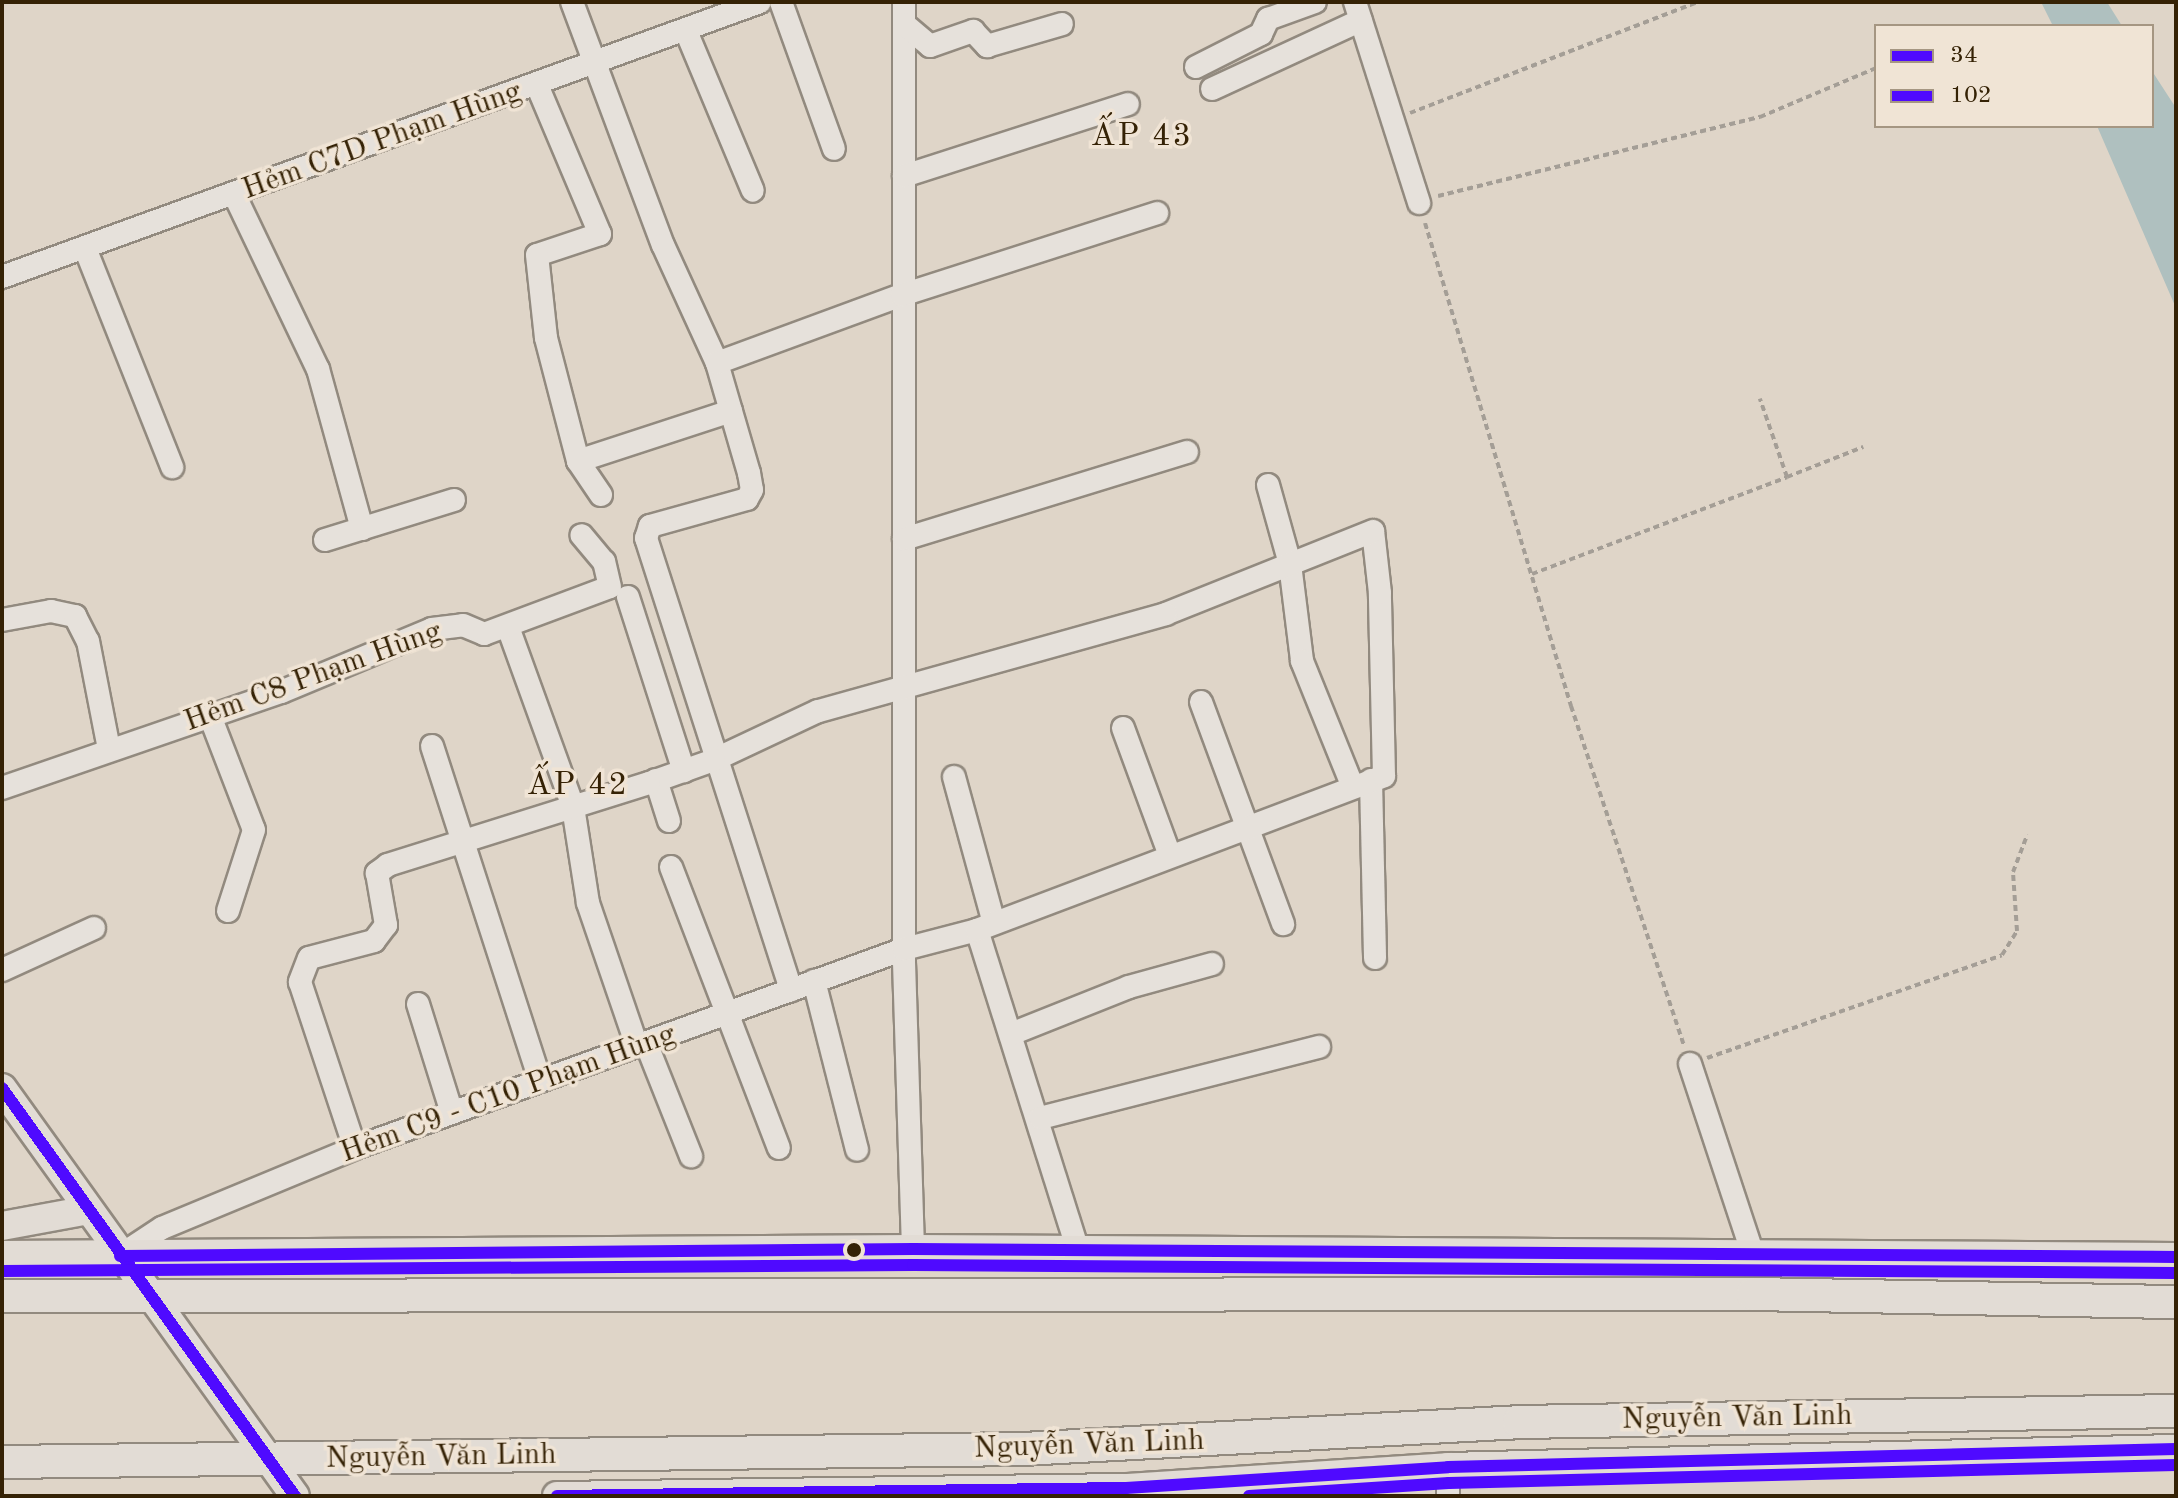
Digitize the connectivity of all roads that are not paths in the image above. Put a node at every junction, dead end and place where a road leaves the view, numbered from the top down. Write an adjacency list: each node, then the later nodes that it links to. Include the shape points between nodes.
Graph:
1 (572, 2): 9 (street)
2 (759, 2): 8 (street, Hẻm C7D Phạm Hùng)
3 (781, 2): 14 (street)
4 (1315, 2): 10 (street, via 1268,19 1261,34)
5 (1358, 11): 12 (street); 18 (street)
6 (904, 13): 7 (street, via 930,46 973,31 987,46); 15 (street)
7 (1062, 24)
8 (686, 31): 9 (street, Hẻm C7D Phạm Hùng); 16 (street)
9 (595, 65): 11 (street, Hẻm C7D Phạm Hùng); 23 (street, via 663,245)
10 (1196, 67)
11 (537, 85): 17 (street, Hẻm C7D Phạm Hùng); 26 (street, via 600,234 537,255 546,338)
12 (1212, 89)
13 (1128, 104): 15 (street)
14 (834, 149)
15 (904, 176): 22 (street)
16 (753, 191)
17 (234, 194): 20 (street, Hẻm C7D Phạm Hùng); 31 (street, via 318,369)
18 (1419, 203)
19 (1157, 213): 22 (street)
20 (85, 248): 21 (street, Hẻm C7D Phạm Hùng); 27 (street)
21 (2, 277)
22 (902, 295): 23 (street); 33 (street)
23 (717, 363): 24 (street)
24 (731, 411): 26 (street); 45 (street, via 751,495 650,526 646,538 658,585 689,661)
25 (1187, 452): 33 (street)
26 (578, 461): 29 (street)
27 (172, 467)
28 (1268, 485): 35 (street)
29 (601, 495)
30 (454, 500): 31 (street)
31 (362, 529): 34 (street)
32 (581, 535): 38 (street, Hẻm C8 Phạm Hùng, via 604,562 610,587)
33 (904, 539): 39 (street)
34 (325, 540)
35 (1290, 564): 39 (street, via 1166,614); 49 (street, via 1302,661); 49 (street, via 1373,531 1380,593)
36 (628, 597): 46 (street)
37 (2, 620): 44 (street, via 51,611 75,616 88,641)
38 (508, 627): 41 (street, Hẻm C8 Phạm Hùng, via 484,634 463,625 432,629); 51 (street)
39 (905, 687): 45 (street, via 818,711); 61 (street)
40 (1201, 702): 53 (street)
41 (210, 716): 44 (street, Hẻm C8 Phạm Hùng); 57 (street, via 254,830)
42 (1123, 728): 55 (street)
43 (432, 746): 54 (street)
44 (109, 749): 50 (street, Hẻm C8 Phạm Hùng)
45 (714, 760): 46 (street); 66 (street)
46 (684, 771): 48 (street)
47 (954, 777): 59 (street)
48 (656, 780): 51 (street); 52 (street)
49 (1369, 781): 53 (street, Hẻm C9 - C10 Phạm Hùng); 62 (street)
50 (2, 788)
51 (573, 807): 54 (street); 70 (street, via 588,903)
52 (669, 821)
53 (1248, 827): 55 (street, Hẻm C9 - C10 Phạm Hùng); 58 (street)
54 (465, 840): 73 (street); 78 (street, via 377,873 386,925 374,941 309,958 300,982)
55 (1169, 853): 59 (street, Hẻm C9 - C10 Phạm Hùng)
56 (671, 867): 68 (street)
57 (228, 911)
58 (1283, 924)
59 (985, 926): 61 (street, Hẻm C9 - C10 Phạm Hùng); 69 (street)
60 (94, 928): 64 (street)
61 (904, 949): 65 (street, Hẻm C9 - C10 Phạm Hùng); 84 (street)
62 (1375, 958)
63 (1212, 964): 69 (street, via 1129,987)
64 (2, 970)
65 (814, 981): 66 (street, Hẻm C9 - C10 Phạm Hùng); 80 (street)
66 (791, 990): 68 (street, Hẻm C9 - C10 Phạm Hùng)
67 (418, 1004): 75 (street)
68 (728, 1015): 70 (street, Hẻm C9 - C10 Phạm Hùng); 79 (street)
69 (1011, 1034): 77 (street)
70 (641, 1045): 73 (street, Hẻm C9 - C10 Phạm Hùng); 81 (street)
71 (1319, 1047): 77 (street)
72 (1690, 1064): 86 (street)
73 (540, 1081): 75 (street, Hẻm C9 - C10 Phạm Hùng)
74 (2, 1088): 76 (main road)
75 (452, 1113): 78 (street, Hẻm C9 - C10 Phạm Hùng)
76 (10, 1117): 82 (main road)
77 (1040, 1118): 85 (street)
78 (355, 1148): 88 (street, Hẻm C9 - C10 Phạm Hùng, via 162,1228)
79 (779, 1148)
80 (857, 1150)
81 (691, 1156)
82 (88, 1210): 83 (main road); 88 (main road)
83 (2, 1226)
84 (913, 1249): 85 (main road); 88 (main road)
85 (1078, 1251): 86 (main road)
86 (1752, 1252): 89 (main road)
87 (2, 1255): 88 (main road)
88 (120, 1256): 90 (main road)
89 (2176, 1257)
90 (148, 1294): 91 (highway); 92 (highway, via 1753,1294); 95 (main road)
91 (2, 1296)
92 (2176, 1302)
93 (2176, 1411): 95 (highway, Nguyễn Văn Linh, via 1519,1422 1023,1449)
94 (2176, 1449): 97 (main road, Nguyễn Văn Linh)
95 (268, 1459): 96 (highway, Nguyễn Văn Linh); 100 (main road)
96 (2, 1462)
97 (1448, 1467): 98 (main road, Nguyễn Văn Linh); 103 (street)
98 (1205, 1489): 99 (main road, Nguyễn Văn Linh)
99 (887, 1495): 102 (main road, Nguyễn Văn Linh)
100 (295, 1496)
101 (557, 1496): 102 (main road, Nguyễn Văn Linh)
102 (573, 1496)
103 (1448, 1496)

